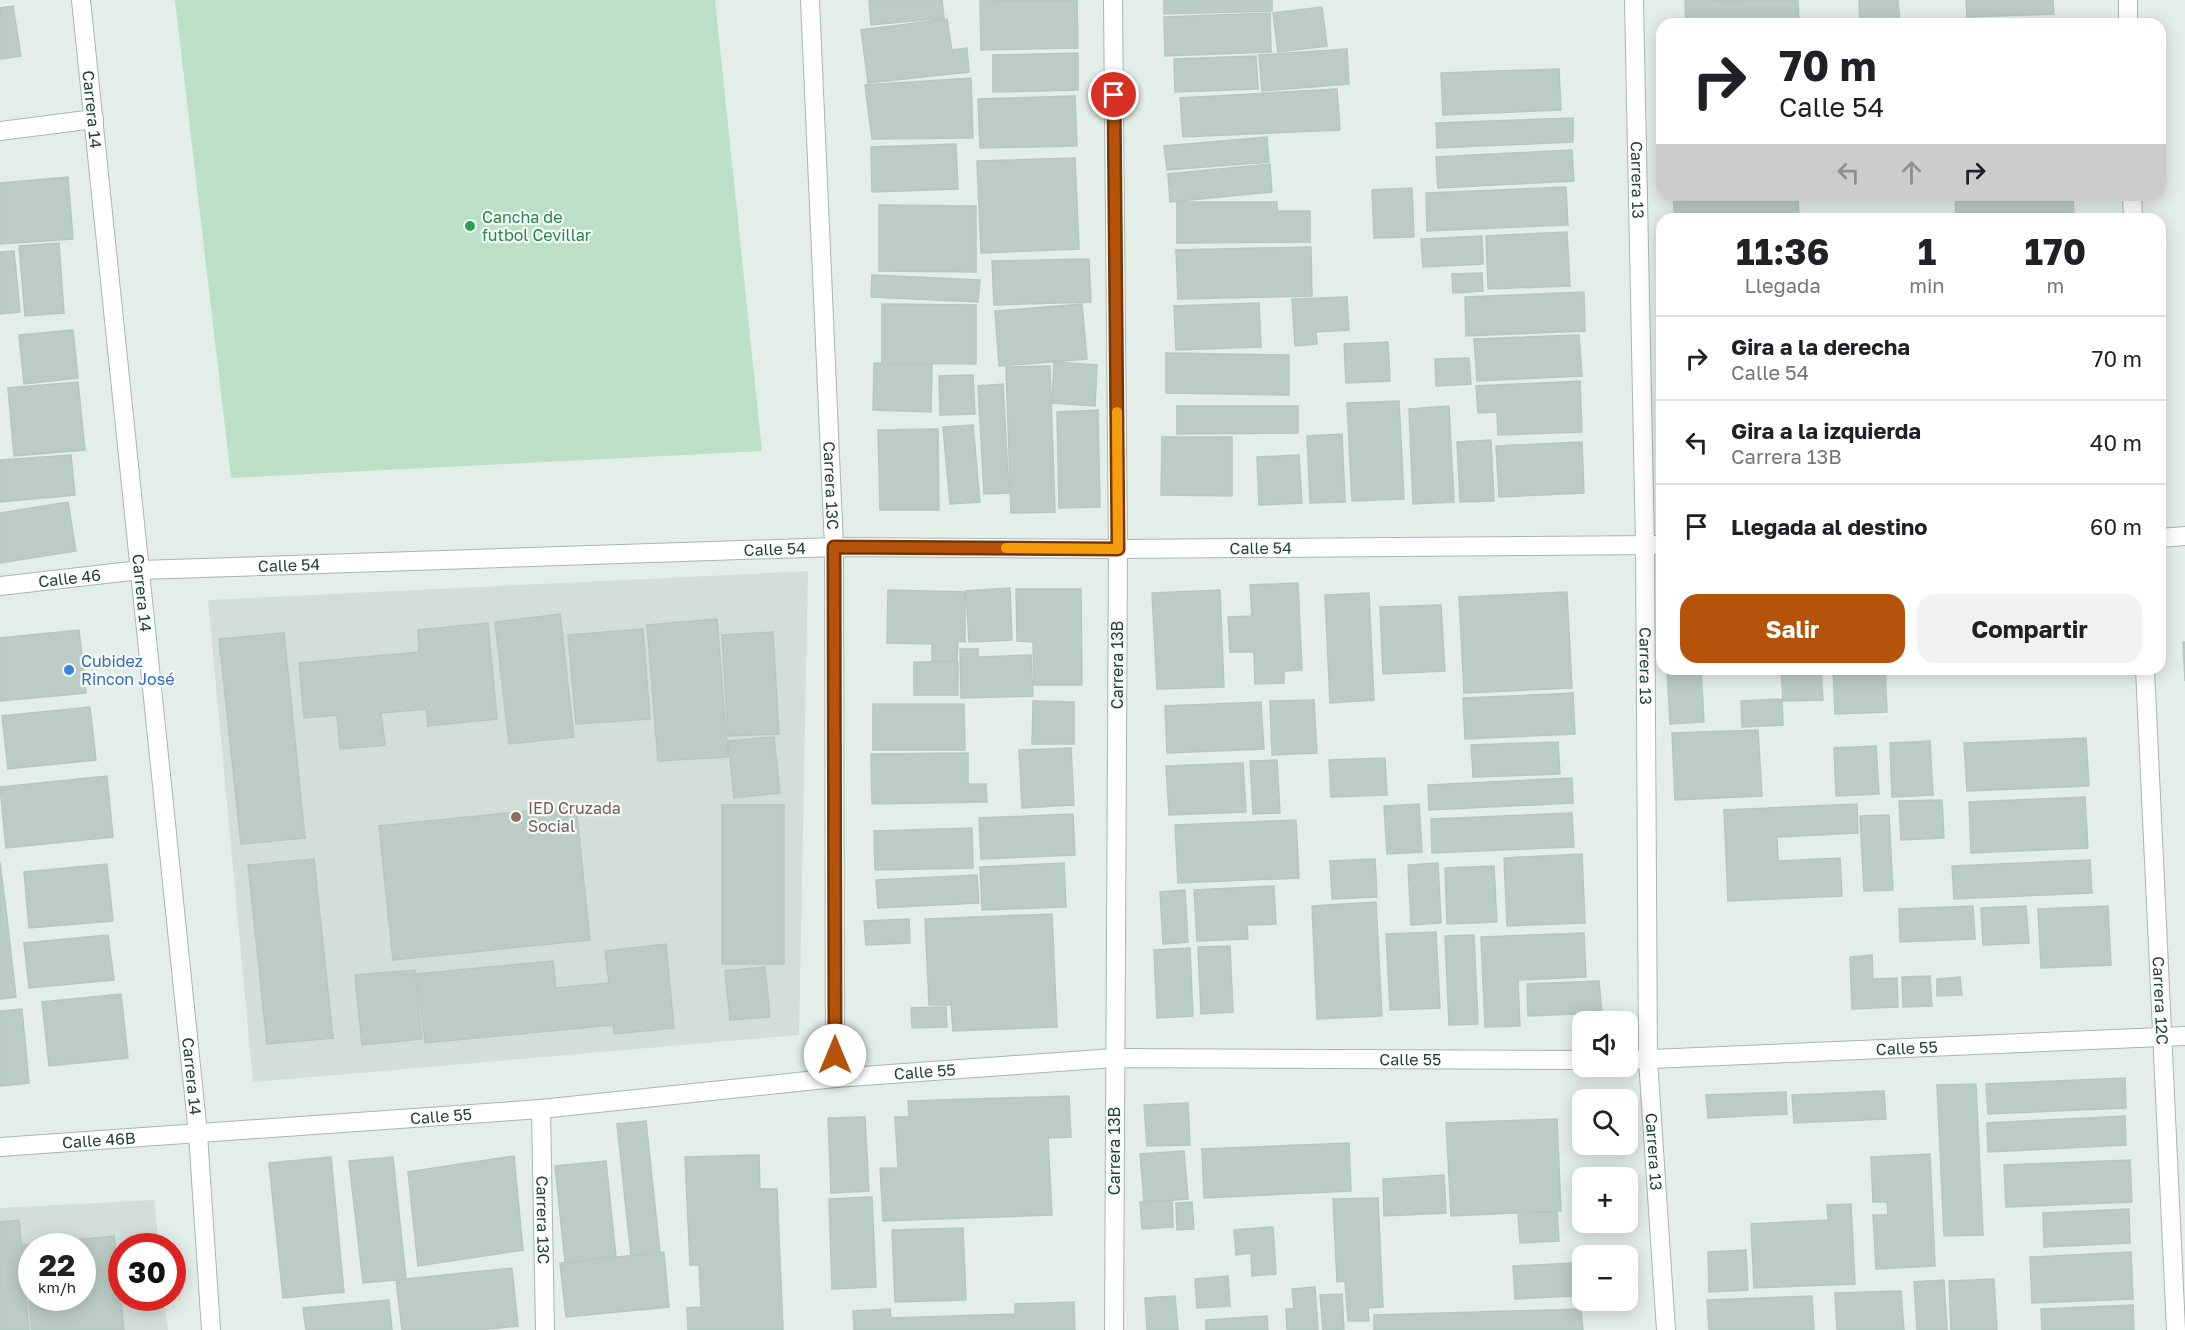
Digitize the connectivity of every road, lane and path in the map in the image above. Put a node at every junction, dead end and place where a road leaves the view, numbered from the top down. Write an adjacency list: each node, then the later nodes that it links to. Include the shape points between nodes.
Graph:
1 (81, 0): 7 (street, Carrera 14)
2 (810, 0): 12 (street, Carrera 13C)
3 (1113, 0): 13 (street, Carrera 13B)
4 (1634, 0): 11 (street, Carrera 13)
5 (2128, 0): 6 (street)
6 (2128, 18)
7 (94, 119): 8 (street); 14 (street, Carrera 14)
8 (0, 130)
9 (2185, 536): 10 (street)
10 (2166, 538)
11 (1653, 545): 13 (street, Calle 54); 22 (street, Carrera 13)
12 (834, 547): 13 (street, Calle 54); 14 (street, Calle 54); 23 (street, Carrera 13C)
13 (1118, 549): 19 (street, Carrera 13B)
14 (140, 570): 15 (street, Calle 46); 25 (street, Carrera 14)
15 (0, 586)
16 (2145, 675): 18 (street, Carrera 12C)
17 (2185, 1035): 18 (street, Calle 55)
18 (2160, 1036): 22 (street, Calle 55); 31 (street, Carrera 12C)
19 (1114, 1058): 20 (street, Calle 55); 23 (street, Calle 55); 29 (street, Carrera 13B)
20 (1572, 1060)
21 (1638, 1060): 22 (street, Calle 55)
22 (1648, 1060): 30 (street, Carrera 13)
23 (835, 1078): 24 (street, Calle 55)
24 (541, 1109): 25 (street, Calle 55); 28 (street, Carrera 13C)
25 (198, 1134): 26 (street, Calle 46B); 27 (street, Carrera 14)
26 (0, 1147)
27 (211, 1330)
28 (545, 1330)
29 (1114, 1330)
30 (1666, 1330)
31 (2176, 1330)

